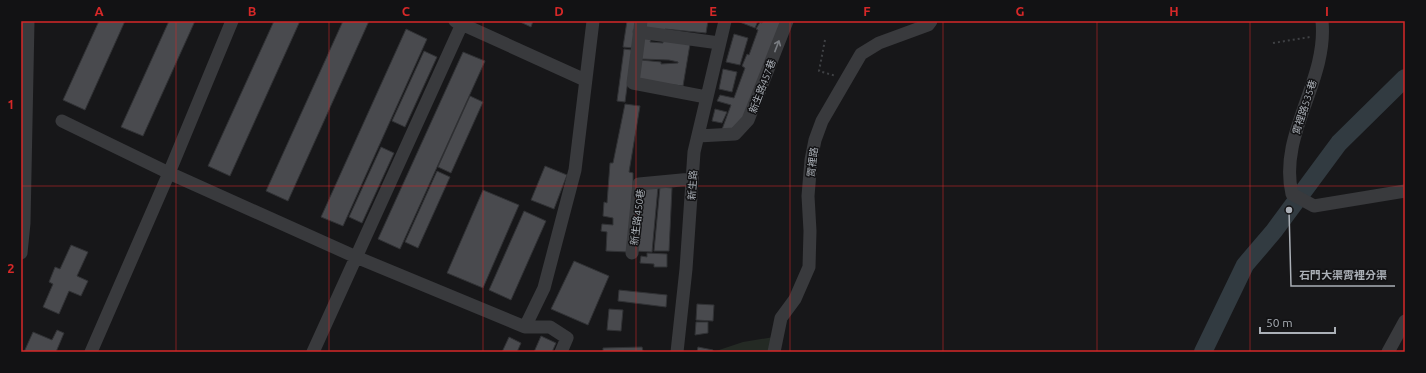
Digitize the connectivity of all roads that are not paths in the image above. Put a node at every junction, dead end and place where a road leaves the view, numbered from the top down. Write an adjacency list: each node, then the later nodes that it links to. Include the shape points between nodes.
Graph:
1 (28, 21): 18 (street, via 24,223)
2 (232, 21): 15 (street)
3 (593, 21): 11 (street)
4 (725, 21): 10 (street, 新生路)
5 (787, 21): 14 (street, 新生路457巷, one-way to 5, via 735,134 748,120)
6 (931, 21): 27 (street, 霄裡路, via 928,25 879,43 862,54 822,121 814,140 808,196 809,267 795,300 781,318)
7 (1322, 21): 17 (street, 霄裡路535巷, via 1320,59 1294,137 1290,183 1292,194 1314,206)
8 (459, 23): 11 (street); 20 (street)
9 (640, 27): 10 (street); 12 (street, via 633,83)
10 (719, 43): 12 (street, 新生路)
11 (585, 80): 22 (street, via 575,170 544,288)
12 (706, 97): 14 (street, 新生路)
13 (62, 122): 15 (street)
14 (698, 136): 16 (street, 新生路)
15 (169, 173): 20 (street); 23 (street)
16 (692, 179): 19 (street, 新生路450巷, via 639,184); 26 (street, 新生路)
17 (1405, 191)
18 (21, 253)
19 (632, 253)
20 (356, 257): 22 (street); 24 (street)
21 (1405, 321): 28 (street)
22 (525, 327): 25 (street, via 550,327 567,338)
23 (90, 352)
24 (313, 352)
25 (561, 352)
26 (677, 352)
27 (774, 352)
28 (1388, 352)

